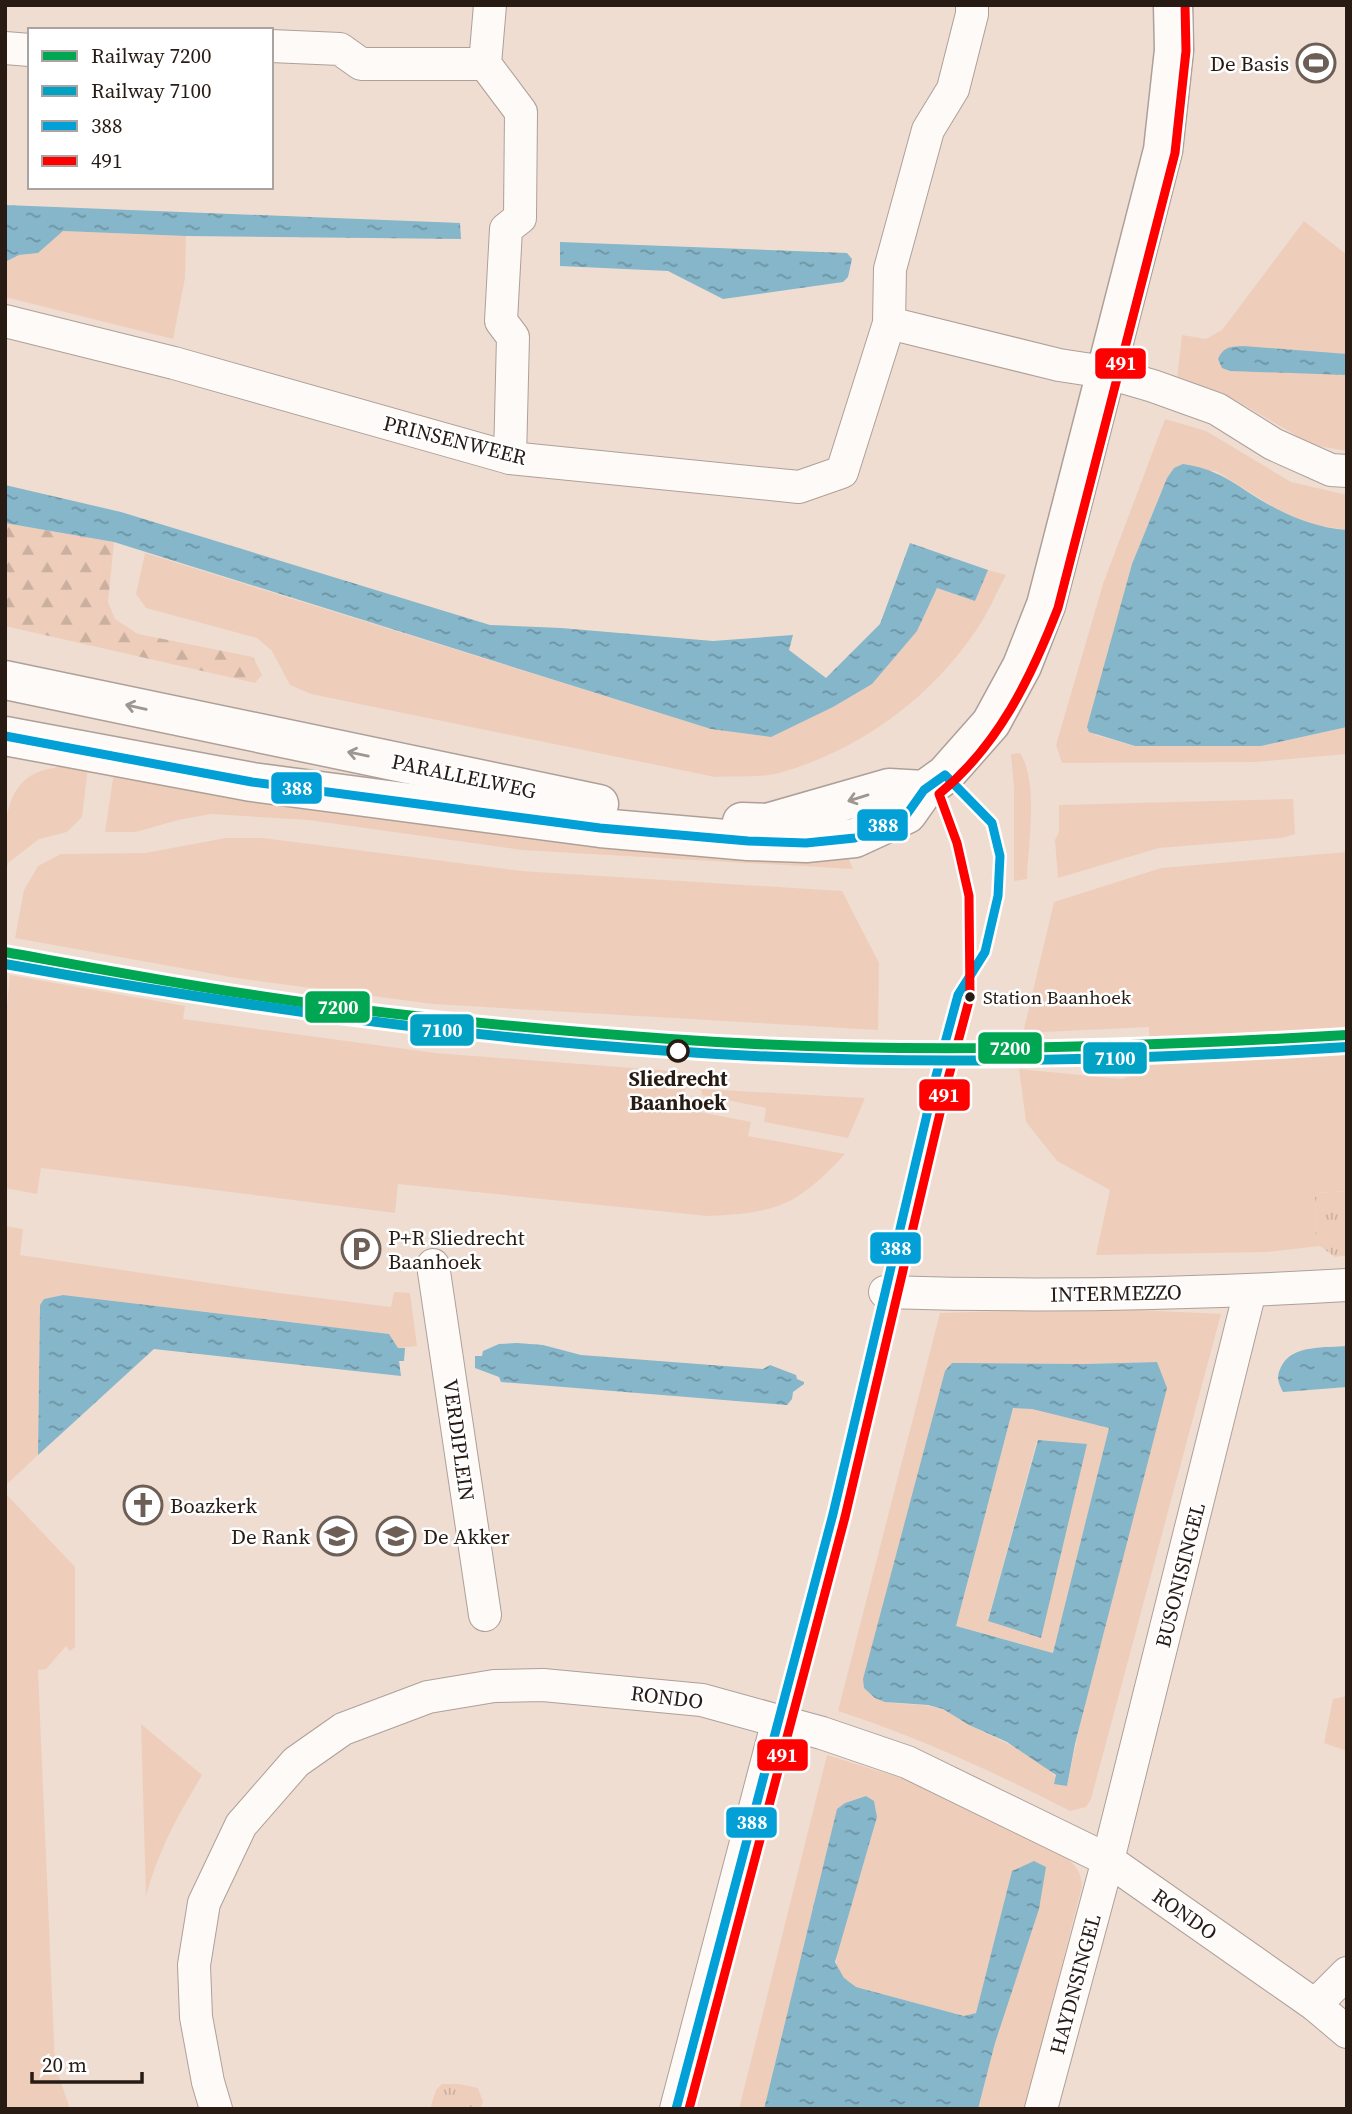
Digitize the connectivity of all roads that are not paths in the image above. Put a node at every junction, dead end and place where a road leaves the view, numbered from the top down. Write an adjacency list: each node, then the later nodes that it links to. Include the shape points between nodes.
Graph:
1 (490, 5): 7 (street)
2 (972, 5): 9 (street, PRINSENWEER, via 953,89 928,130 890,269)
3 (1173, 5): 10 (street, via 1174,50 1163,150)
4 (273, 46): 7 (street, via 340,50 361,64)
5 (5, 48): 6 (street)
6 (28, 50)
7 (485, 64): 11 (street, via 521,112 520,218 506,229 501,321 513,337)
8 (5, 321): 11 (street, PRINSENWEER, via 174,363)
9 (889, 323): 10 (street); 11 (street, PRINSENWEER, via 842,472 799,487)
10 (1105, 372): 12 (street, via 1217,409 1273,444 1331,470); 15 (street, via 1041,617 1022,666 991,723)
11 (510, 458)
12 (1347, 471)
13 (5, 680): 15 (street, PARALLELWEG, one-way to 13, via 889,788 767,823 644,813)
14 (5, 736): 15 (street, PARALLELWEG, via 253,782 600,828 748,841 806,843 855,838 907,814)
15 (935, 783)
16 (433, 1265): 20 (street, VERDIPLEIN)
17 (1347, 1285): 18 (street, INTERMEZZO)
18 (1250, 1291): 19 (street, INTERMEZZO); 22 (street, BUSONISINGEL)
19 (885, 1292)
20 (485, 1615)
21 (778, 1720): 22 (street, RONDO, via 906,1762); 26 (street, RONDO, via 702,1700 543,1685 494,1686 428,1697 343,1729 296,1762 241,1825 204,1903 194,1965 196,2017); 27 (street)
22 (1108, 1860): 24 (street, RONDO); 28 (street, HAYDNSINGEL)
23 (1347, 1973): 24 (street)
24 (1315, 2005): 25 (street, RONDO)
25 (1347, 2032)
26 (216, 2109)
27 (676, 2109)
28 (1041, 2109)

